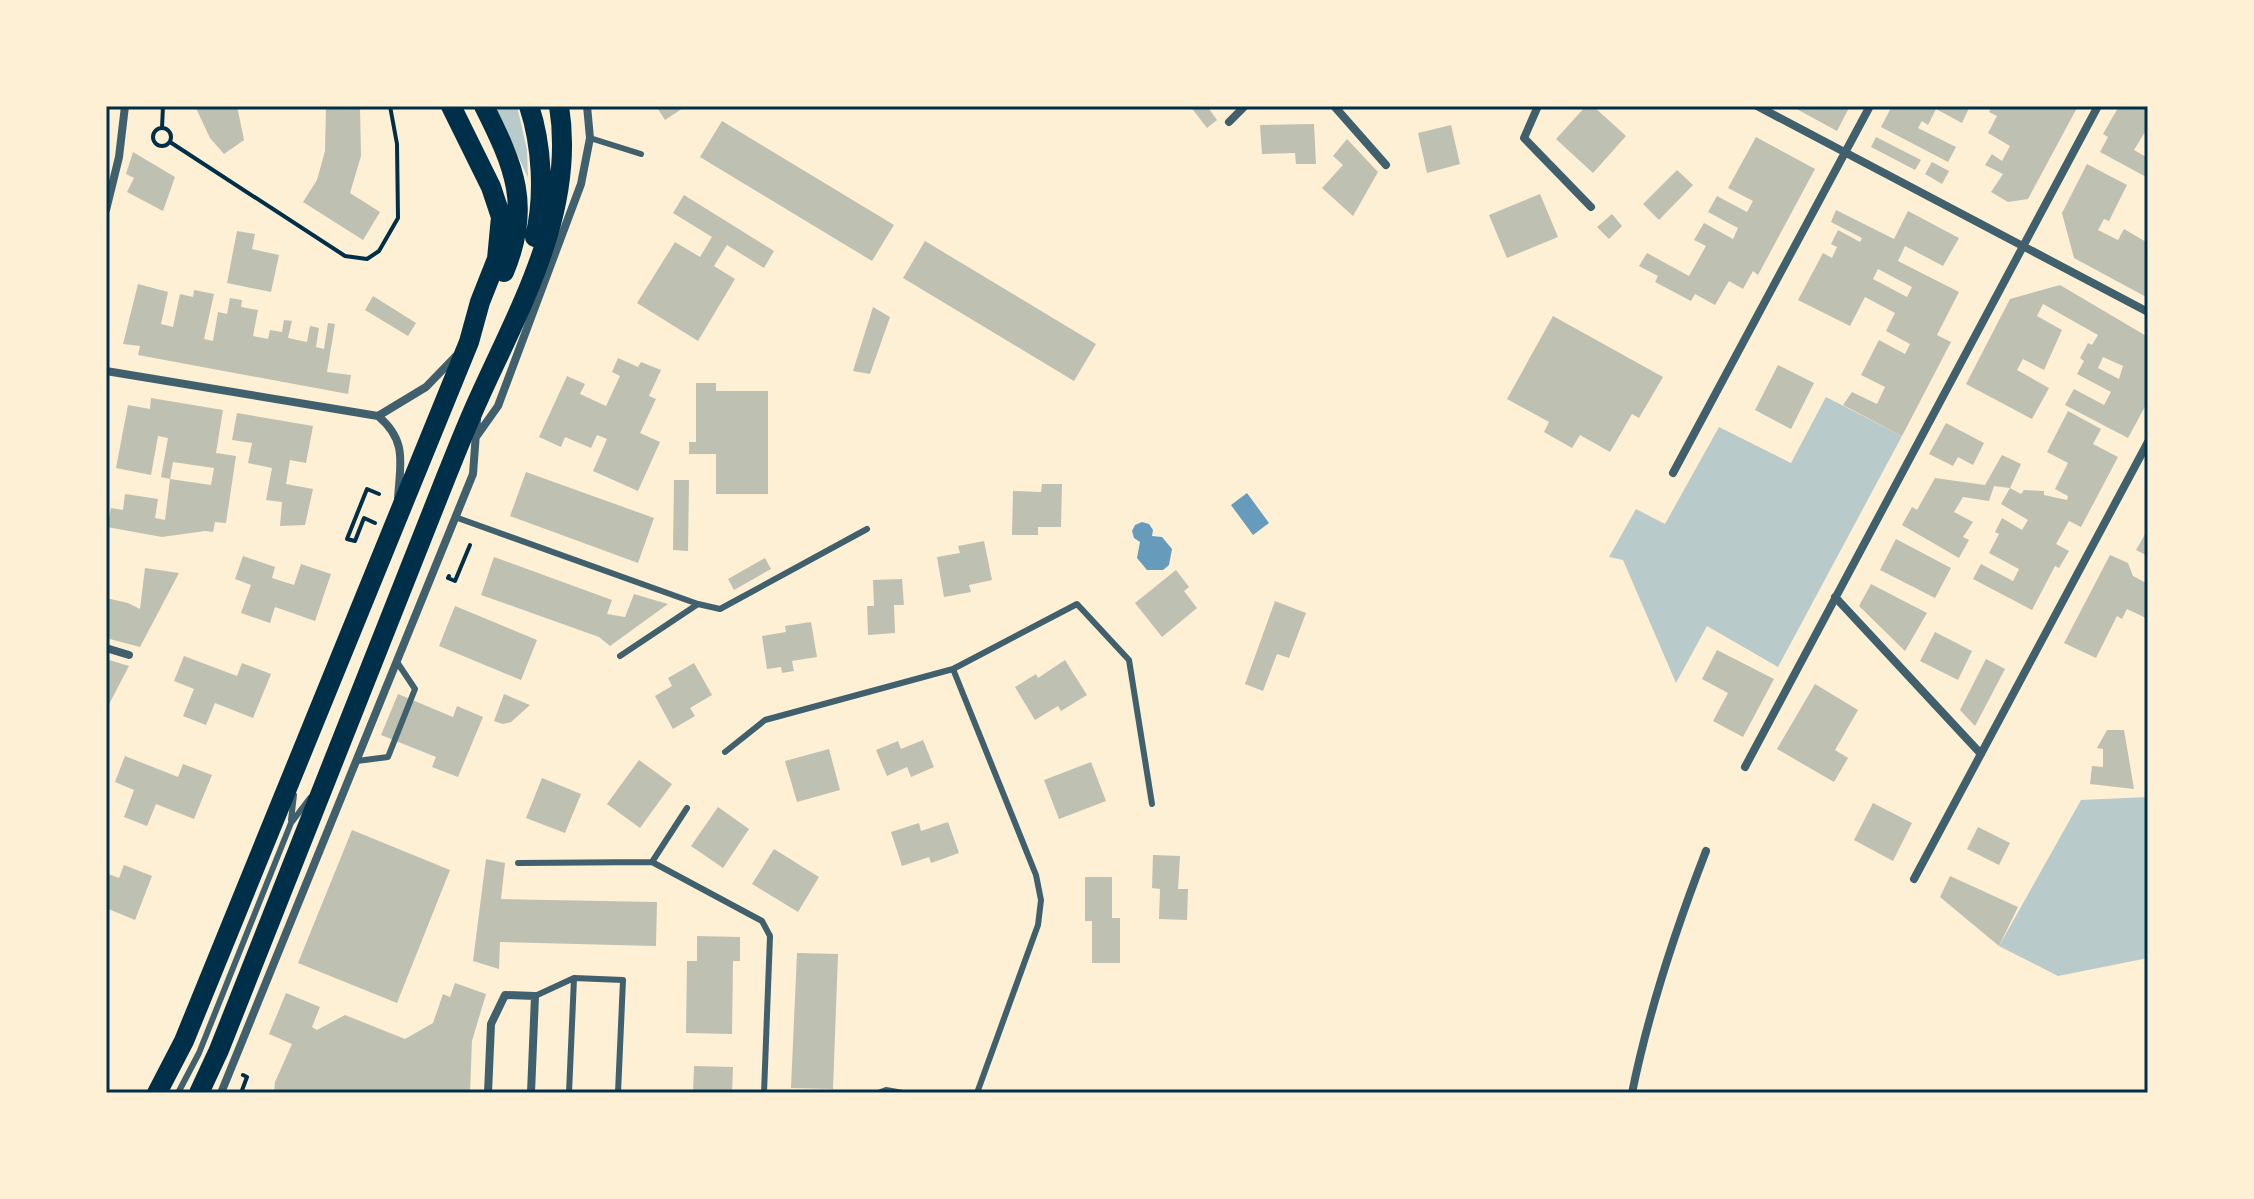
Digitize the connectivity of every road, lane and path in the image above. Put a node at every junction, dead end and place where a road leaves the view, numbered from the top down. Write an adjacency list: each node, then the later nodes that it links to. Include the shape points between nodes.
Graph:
1 (125, 106): 23 (street)
2 (163, 106): 16 (path)
3 (390, 106): 18 (path, via 397,144 398,218 379,251 367,259 345,256)
4 (451, 106): 26 (main road, via 501,217 497,259)
5 (484, 106): 26 (main road, via 515,177 519,216 513,251)
6 (529, 106): 28 (main road, via 539,157 538,228)
7 (559, 106): 28 (main road, via 562,158 550,229 505,346)
8 (587, 106): 17 (street)
9 (1245, 106): 15 (street)
10 (1334, 106): 21 (street)
11 (1538, 106): 22 (street, via 1524,138)
12 (1757, 106): 19 (street)
13 (1870, 106): 19 (street)
14 (2098, 106): 24 (street)
15 (1229, 122)
16 (162, 128): 18 (path, via 170,133); 18 (path, via 154,133 154,142 162,147)
17 (590, 138): 20 (lane); 30 (street, via 581,184 498,406)
18 (170, 142)
19 (1846, 152): 24 (street); 32 (street)
20 (641, 154)
21 (1386, 165)
22 (1591, 207)
23 (106, 210)
24 (2023, 246): 25 (street); 41 (street)
25 (2148, 312)
26 (469, 342): 29 (street, via 426,387); 37 (main road)
27 (106, 371): 29 (street)
28 (478, 399): 30 (street); 33 (main road)
29 (378, 416): 37 (street, via 391,427 400,449)
30 (476, 437): 33 (street); 35 (street, via 473,474)
31 (2148, 442): 49 (street)
32 (1673, 473)
33 (445, 480): 46 (main road)
34 (379, 494): 36 (path, via 367,489 347,539 355,541)
35 (455, 517): 42 (lane); 46 (street)
36 (364, 518)
37 (397, 520): 51 (main road)
38 (867, 529): 42 (lane, via 720,609)
39 (470, 545): 40 (path, via 455,581)
40 (448, 578)
41 (1835, 597): 49 (street); 52 (street)
42 (698, 604): 45 (lane)
43 (106, 648): 44 (street)
44 (129, 655)
45 (620, 656)
46 (388, 658): 50 (street); 50 (lane, via 415,689 388,757); 53 (main road)
47 (953, 669): 48 (lane, via 765,720); 54 (lane, via 1077,604 1129,660); 76 (lane, via 1036,875 1041,900 1038,925)
48 (725, 752)
49 (1981, 754): 60 (street)
50 (357, 761): 67 (street)
51 (297, 762): 56 (lane); 64 (main road, via 184,1041)
52 (1745, 767)
53 (331, 770): 56 (lane); 66 (main road)
54 (1152, 804)
55 (687, 808): 58 (lane)
56 (291, 823): 65 (lane)
57 (1706, 851): 77 (street, via 1671,941)
58 (652, 862): 59 (lane); 73 (lane, via 762,921 770,936)
59 (518, 863)
60 (1914, 879)
61 (574, 978): 62 (lane); 71 (lane); 72 (lane, via 623,980)
62 (535, 996): 69 (street, via 505,995 491,1024); 70 (street)
63 (247, 1077): 68 (path)
64 (157, 1093)
65 (178, 1093)
66 (199, 1093)
67 (221, 1093)
68 (241, 1093)
69 (488, 1093)
70 (531, 1093)
71 (569, 1093)
72 (618, 1093)
73 (764, 1093)
74 (878, 1093): 75 (lane)
75 (903, 1093)
76 (977, 1093)
77 (1632, 1093)

